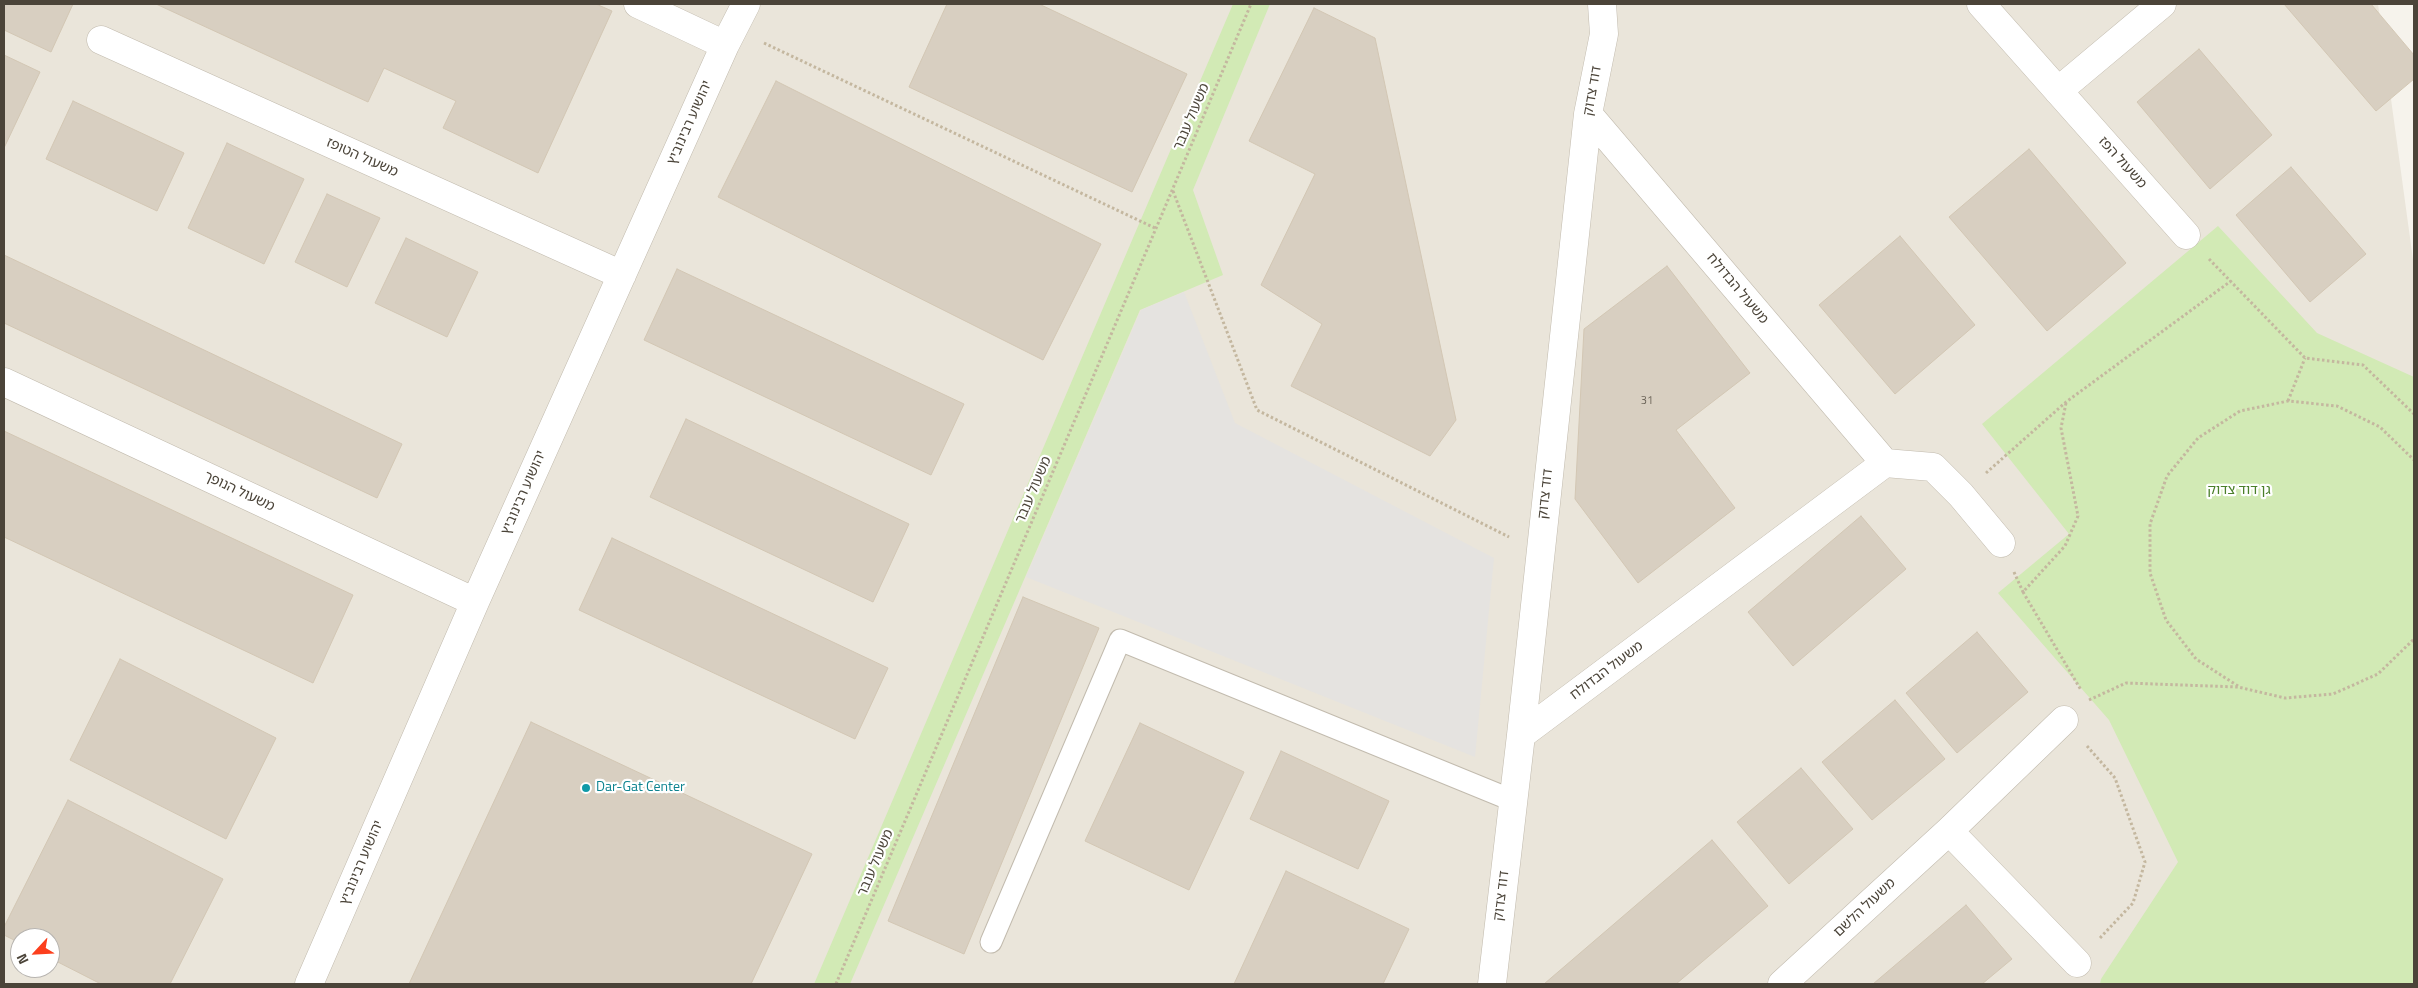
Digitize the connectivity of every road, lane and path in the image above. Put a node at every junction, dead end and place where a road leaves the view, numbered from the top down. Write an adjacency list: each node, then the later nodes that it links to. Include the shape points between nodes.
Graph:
1 (638, 4): 7 (street)
2 (746, 4): 7 (street, יהושוע רבינוביץ)
3 (1251, 4): 11 (path, משעול ענבר)
4 (1602, 4): 10 (street, דוד צדוק, via 1604,34)
5 (1981, 4): 9 (street, משעול הפז)
6 (2162, 4): 9 (street)
7 (729, 37): 12 (path); 14 (street, יהושוע רבינוביץ)
8 (101, 40): 14 (street, משעול הטופז)
9 (2058, 91): 13 (street, משעול הפז)
10 (1588, 114): 22 (street, משעול הבדולח); 25 (street, דוד צדוק)
11 (1173, 190): 12 (path, משעול ענבר); 25 (path, via 1258,410)
12 (1157, 229): 36 (path, משעול ענבר)
13 (2186, 235): 15 (path)
14 (622, 275): 26 (street, יהושוע רבינוביץ)
15 (2231, 281): 16 (path); 19 (path)
16 (2305, 358): 18 (path); 20 (path, via 2363,365)
17 (4, 382): 26 (street, משעול הנופך)
18 (2288, 401): 21 (path, via 2336,406 2380,427); 28 (path, via 2240,411 2198,438 2167,476 2150,524 2150,573 2166,620 2196,659)
19 (2066, 402): 23 (path); 28 (path, via 2061,428 2078,516 2065,546 2023,592 2087,701 2126,683)
20 (2414, 414)
21 (2414, 460)
22 (1885, 464): 23 (street, via 1933,467); 30 (street, משעול הבדולח)
23 (1961, 494): 24 (street)
24 (2001, 543)
25 (1540, 552): 30 (street, דוד צדוק)
26 (475, 602): 35 (street, יהושוע רבינוביץ)
27 (2414, 639): 28 (path, via 2378,674 2333,694 2285,698)
28 (2238, 686)
29 (2064, 720): 32 (street, משעול הלשם); 34 (path, via 2116,778 2145,862 2133,904)
30 (1521, 735): 31 (street, דוד צדוק)
31 (1514, 801): 33 (lane, via 1120,640); 37 (street, דוד צדוק)
32 (1948, 831): 34 (street); 38 (street, משעול הלשם)
33 (991, 942)
34 (2077, 963)
35 (309, 984)
36 (836, 984)
37 (1492, 984)
38 (1782, 984)

